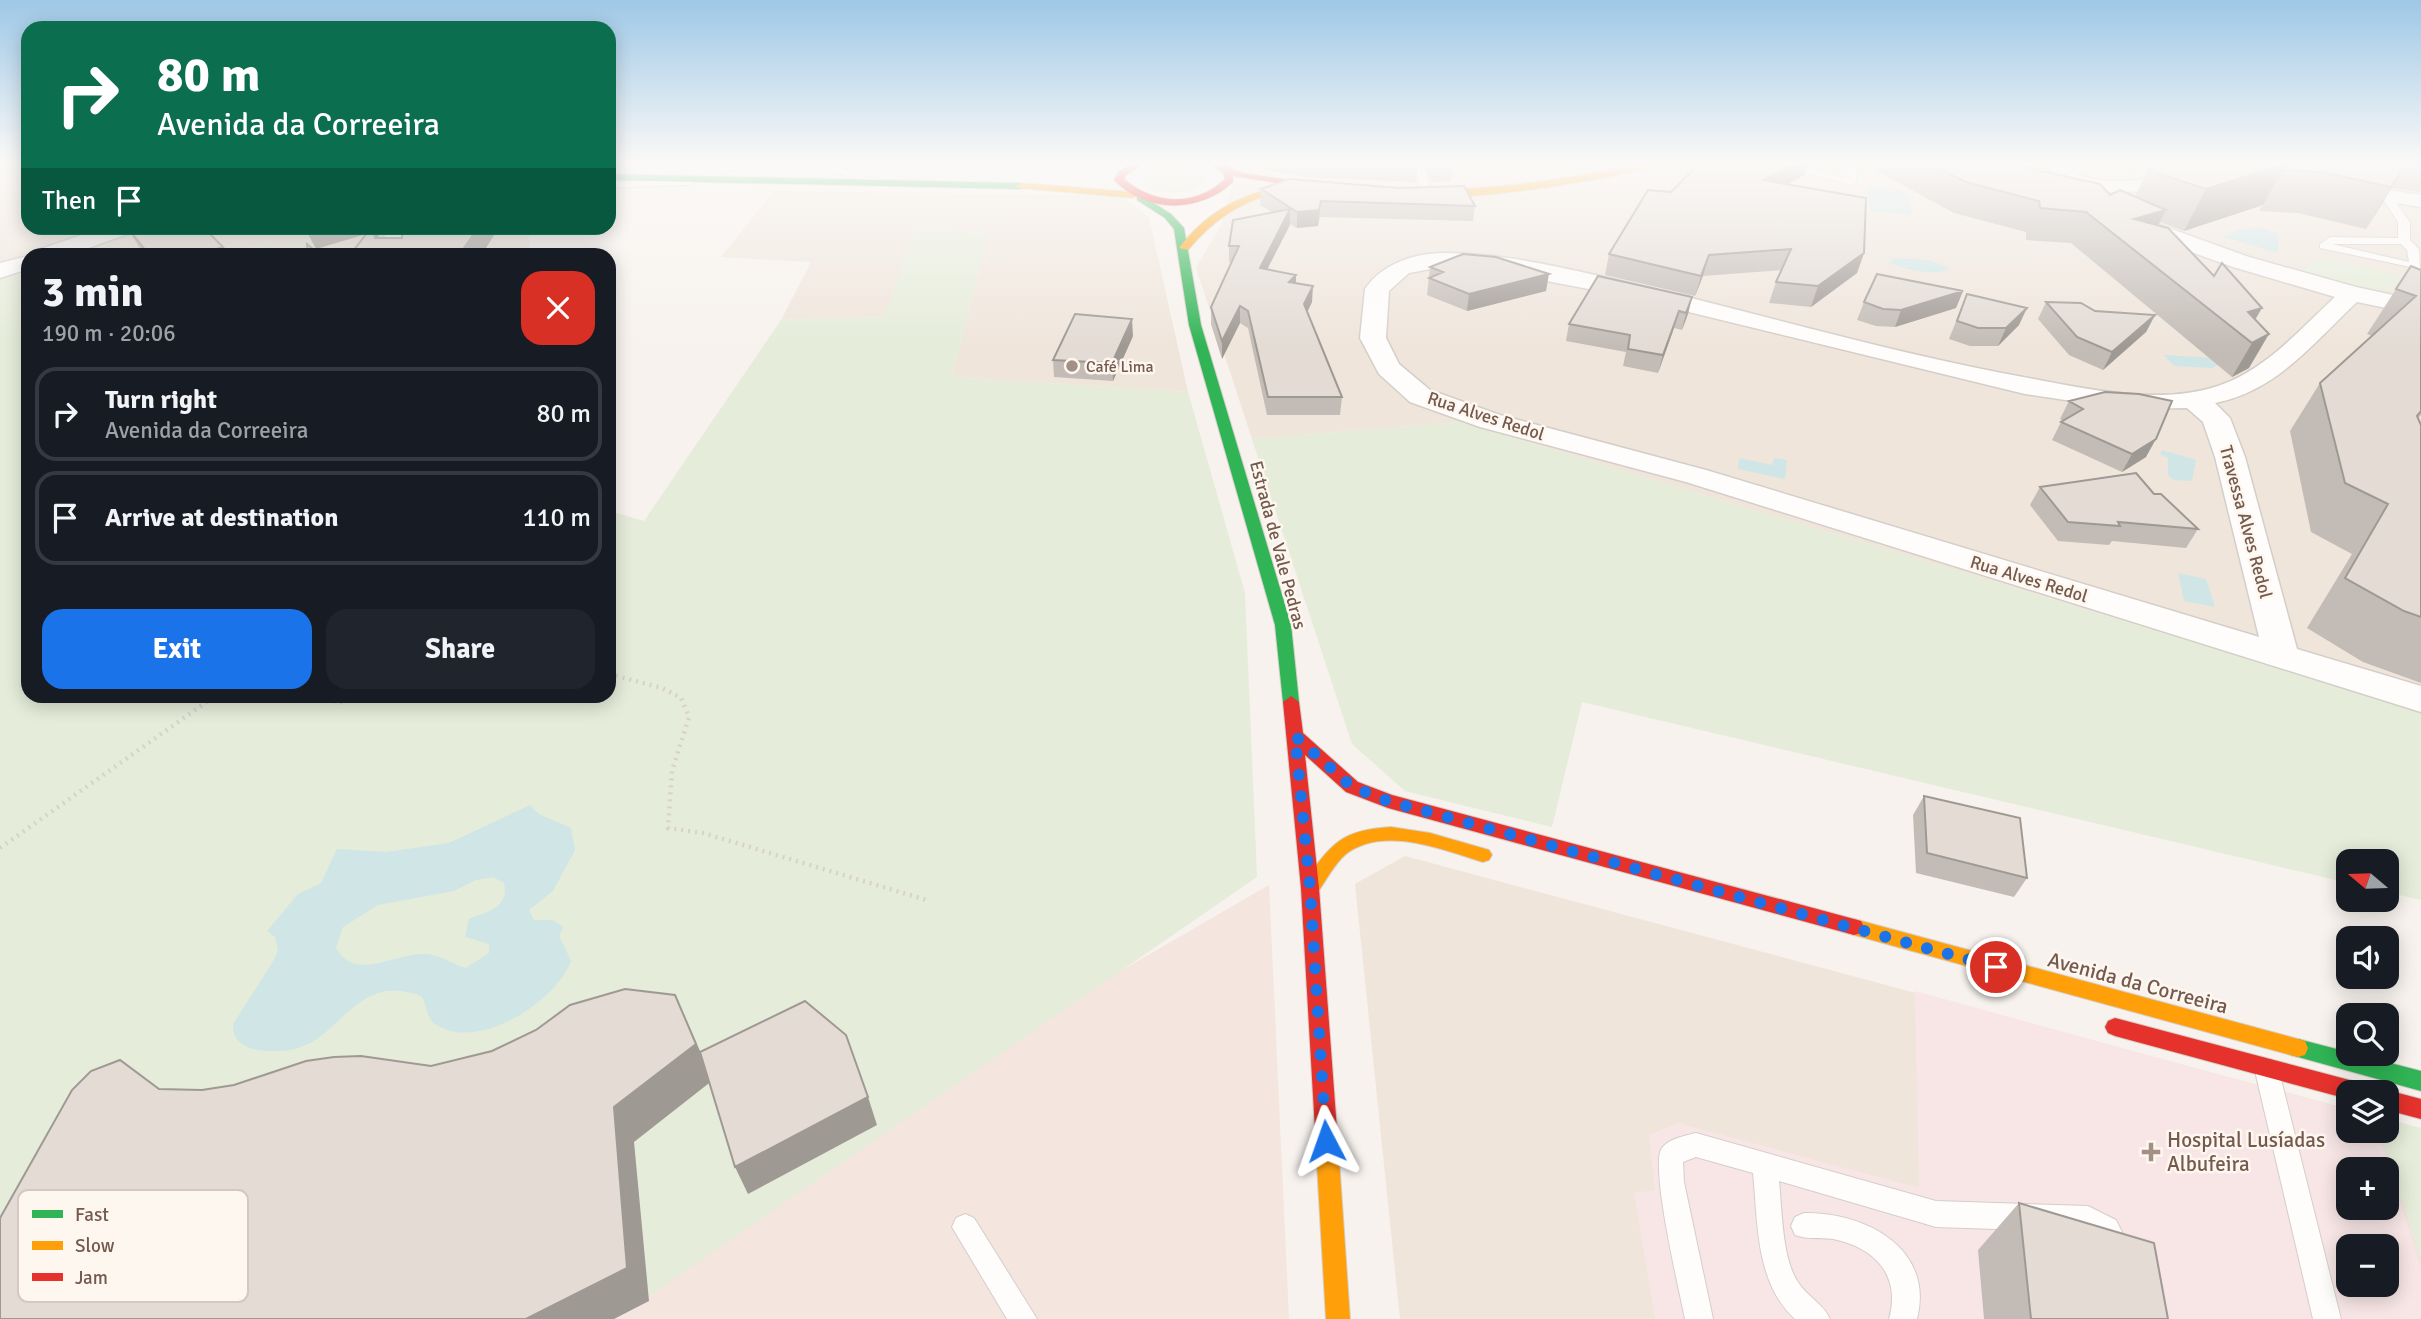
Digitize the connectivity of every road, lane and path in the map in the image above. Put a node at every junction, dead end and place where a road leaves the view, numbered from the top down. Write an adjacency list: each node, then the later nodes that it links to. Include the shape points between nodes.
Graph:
1 (1175, 224): 9 (main road, Estrada de Vale Pedras)
2 (1192, 224): 9 (main road, Estrada de Vale Pedras)
3 (1207, 224): 9 (main road)
4 (2134, 224): 12 (street)
5 (2404, 224): 7 (lane)
6 (105, 235): 8 (street)
7 (2404, 241): 7 (lane, via 2330,240 2325,246 2416,267 2413,249)
8 (72, 248)
9 (1184, 248): 19 (main road, Estrada de Vale Pedras, via 1195,325 1283,625)
10 (21, 264): 11 (street)
11 (0, 271)
12 (2352, 294): 13 (street); 14 (street, Rua Alves Redol, via 2255,381)
13 (2421, 308)
14 (2194, 400): 15 (street, Travessa Alves Redol, via 2216,418 2230,457); 15 (street, Rua Alves Redol, via 2107,397 1995,380 1615,287 1488,263 1441,260 1401,268 1377,289 1373,338 1388,368 1420,396 1490,421 1696,476)
15 (2281, 655): 17 (street, Rua Alves Redol)
16 (616, 676): 23 (path, via 681,698 689,717 667,785 668,828 703,833)
17 (2421, 699)
18 (204, 703): 20 (path)
19 (1295, 736): 22 (main road, Estrada de Vale Pedras); 26 (main road, Avenida da Correeira, via 1352,787 1388,801)
20 (0, 848)
21 (1501, 860): 22 (main road, via 1434,841 1372,835 1343,847)
22 (1310, 888): 35 (main road, Estrada de Vale Pedras)
23 (930, 901)
24 (2105, 1024): 25 (main road)
25 (2266, 1068): 27 (main road); 39 (lane)
26 (2421, 1081)
27 (2336, 1086)
28 (2399, 1103): 29 (main road)
29 (2421, 1109)
30 (1764, 1164): 33 (lane, via 1936,1214 2088,1219 2101,1223 2112,1235); 36 (lane, via 1696,1144 1670,1157); 37 (lane, via 1785,1287)
31 (1804, 1226): 38 (lane, via 1832,1226 1878,1245 1899,1266 1908,1286 1909,1305)
32 (965, 1227): 34 (lane)
33 (2127, 1271)
34 (1023, 1319)
35 (1338, 1319)
36 (1699, 1319)
37 (1816, 1319)
38 (1903, 1319)
39 (2327, 1319)

